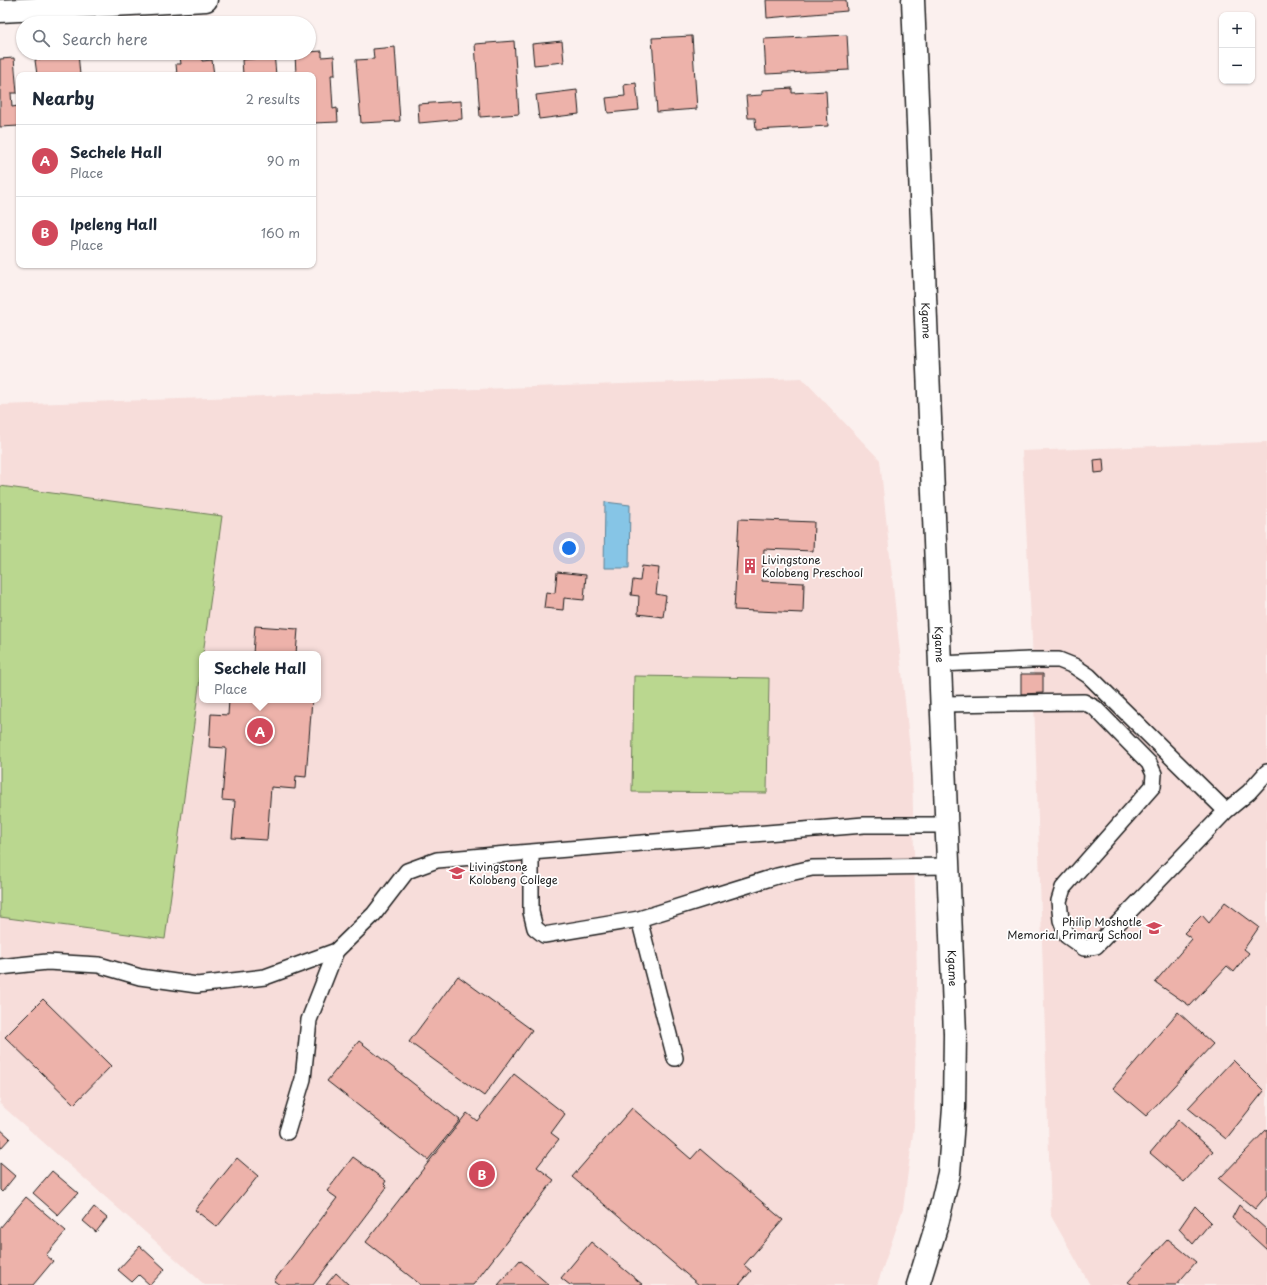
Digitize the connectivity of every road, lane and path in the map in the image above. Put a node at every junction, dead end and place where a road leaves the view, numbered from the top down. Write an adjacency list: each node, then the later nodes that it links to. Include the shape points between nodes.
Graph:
1 (194, 0): 3 (street)
2 (913, 0): 4 (street, Kgame)
3 (0, 11)
4 (940, 664): 5 (street, Kgame); 7 (lane, via 1059,660 1074,666 1089,676)
5 (942, 704): 7 (lane, via 1084,702 1094,708 1149,763 1154,774 1153,786 1063,888 1060,901 1061,920 1067,936 1084,948 1096,946); 8 (street, Kgame)
6 (1267, 772): 7 (lane, via 1249,792)
7 (1226, 811)
8 (947, 825): 9 (lane, via 864,825); 10 (street, Kgame)
9 (531, 852): 11 (lane, via 531,912 535,928 544,935); 12 (lane, via 436,860 406,870 374,914)
10 (948, 866): 11 (lane, via 812,868 777,876); 16 (street, Kgame, via 955,1034 954,1108 949,1173 937,1224)
11 (639, 919): 14 (lane)
12 (336, 951): 13 (lane, via 265,977 197,985 140,977 98,965 48,962); 15 (lane, via 309,1020 304,1079)
13 (0, 967)
14 (674, 1058)
15 (287, 1132)
16 (918, 1285)

